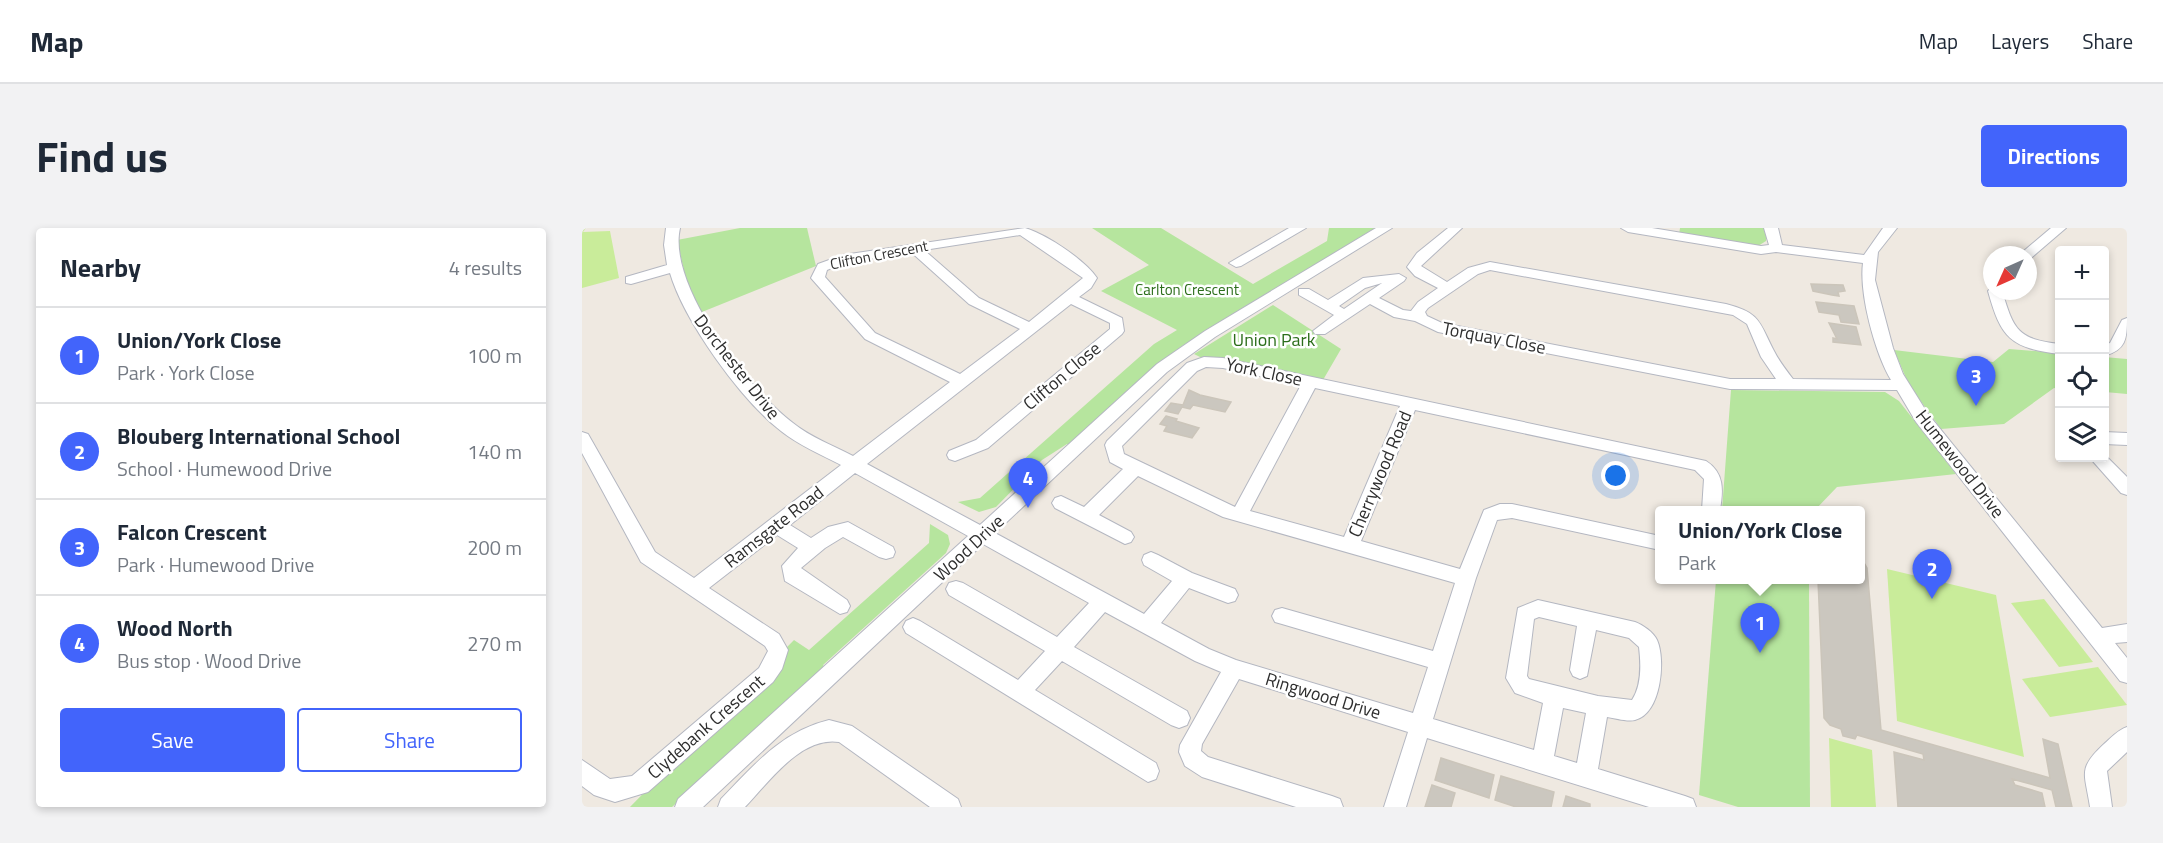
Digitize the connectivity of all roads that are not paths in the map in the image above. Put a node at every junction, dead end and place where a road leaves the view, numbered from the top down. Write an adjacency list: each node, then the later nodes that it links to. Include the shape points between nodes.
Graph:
1 (673, 228): 14 (street, Dorchester Drive, via 671,243)
2 (1299, 228): 13 (street)
3 (1385, 228): 47 (street, Wood Drive, via 1184,351)
4 (1455, 228): 16 (street, via 1414,267)
5 (1628, 228): 11 (street, via 1761,250)
6 (1772, 228): 11 (street)
7 (1890, 228): 12 (street)
8 (2059, 228): 9 (street)
9 (2037, 246)
10 (914, 248): 18 (street, Clifton Crescent, via 1009,231 1027,232 1089,274 1089,282); 25 (street, via 974,301); 29 (street, Clifton Crescent, via 832,262 820,269 818,278 870,336)
11 (1776, 248): 12 (street)
12 (1869, 260): 32 (street, Humewood Drive, via 1868,280)
13 (1236, 263)
14 (676, 267): 15 (street); 39 (street, Dorchester Drive, via 692,309 772,415 789,429)
15 (631, 280)
16 (1448, 288): 23 (street, Torquay Close, via 1423,305); 31 (street, Torquay Close, via 1473,271 1498,267 1740,312 1757,324 1768,356)
17 (1304, 292): 21 (street)
18 (1070, 298): 25 (street, Clifton Crescent); 37 (street, Clifton Close, via 1117,321 1117,331 982,444)
19 (1369, 298): 21 (street, via 1396,280 1377,278); 22 (street); 23 (street, via 1399,314)
20 (1998, 300): 27 (street, via 2005,327 2013,336 2027,344)
21 (1329, 306): 22 (street)
22 (1343, 315): 26 (street)
23 (1419, 317): 31 (street, Torquay Close, via 1438,327 1730,384)
24 (2127, 323): 28 (street, via 2116,346)
25 (1030, 328): 29 (street, Clifton Crescent)
26 (1320, 331)
27 (2055, 348)
28 (2109, 349)
29 (961, 381): 39 (street, Clifton Crescent)
30 (1311, 382): 33 (street, York Close); 40 (street, York Close, via 1223,363 1197,364 1115,441 1112,450 1116,458); 44 (street)
31 (1788, 384): 32 (street, Torquay Close)
32 (1900, 385): 66 (street, Humewood Drive, via 1922,418)
33 (1410, 404): 43 (street, York Close, via 1700,465 1715,480); 50 (street, Cherrywood Road)
34 (582, 438): 56 (street, Clydebank Crescent, via 643,550)
35 (2109, 438): 36 (street)
36 (2127, 439)
37 (955, 454)
38 (2102, 462): 41 (street)
39 (854, 465): 46 (street, Ramsgate Road); 47 (street, Dorchester Drive)
40 (1134, 468): 44 (street, York Close); 45 (street)
41 (2127, 488)
42 (1060, 503): 45 (street)
43 (1712, 506)
44 (1239, 515): 50 (street, York Close)
45 (1086, 516): 48 (street)
46 (776, 525): 51 (street); 56 (street, Ramsgate Road)
47 (983, 534): 59 (street, Ringwood Drive); 82 (street, Wood Drive)
48 (1125, 537)
49 (1655, 542): 54 (street, via 1500,511 1488,519)
50 (1350, 545): 54 (street, York Close)
51 (813, 548): 52 (street, via 834,532 846,529); 60 (street, via 794,563 790,573)
52 (886, 552)
53 (1151, 560): 55 (street)
54 (1466, 578): 68 (street)
55 (1185, 579): 58 (street); 63 (street)
56 (694, 589): 79 (street, Clydebank Crescent, via 772,640 778,650 771,669 640,784 608,791)
57 (956, 589): 67 (street)
58 (1228, 595)
59 (1103, 601): 63 (street, Ringwood Drive); 67 (street)
60 (840, 606)
61 (1282, 616): 68 (street)
62 (1588, 619): 70 (street); 73 (street, via 1538,608 1526,614 1516,664 1517,681); 74 (street, via 1635,631 1646,639 1650,650 1648,688 1642,706 1633,711)
63 (1147, 625): 69 (street, Ringwood Drive)
64 (913, 627): 72 (street)
65 (2127, 633): 66 (street)
66 (2098, 637): 71 (street, Humewood Drive)
67 (1060, 649): 72 (street); 75 (street)
68 (1441, 662): 76 (street)
69 (1234, 668): 76 (street, Ringwood Drive); 85 (street, via 1192,740 1189,751 1193,759 1202,766)
70 (1580, 670)
71 (2127, 674)
72 (1020, 692): 80 (street)
73 (1555, 697): 74 (street); 78 (street)
74 (1598, 706): 81 (street)
75 (1179, 718)
76 (1422, 726): 78 (street, Ringwood Drive); 86 (street)
77 (2127, 737): 88 (street, via 2095,767)
78 (1542, 763): 81 (street, Ringwood Drive)
79 (582, 771)
80 (1148, 771)
81 (1586, 777): 87 (street, Ringwood Drive)
82 (686, 807)
83 (729, 807): 84 (street, via 800,740 827,729 844,733)
84 (950, 807)
85 (1332, 807)
86 (1395, 807)
87 (1684, 807)
88 (2101, 807)

